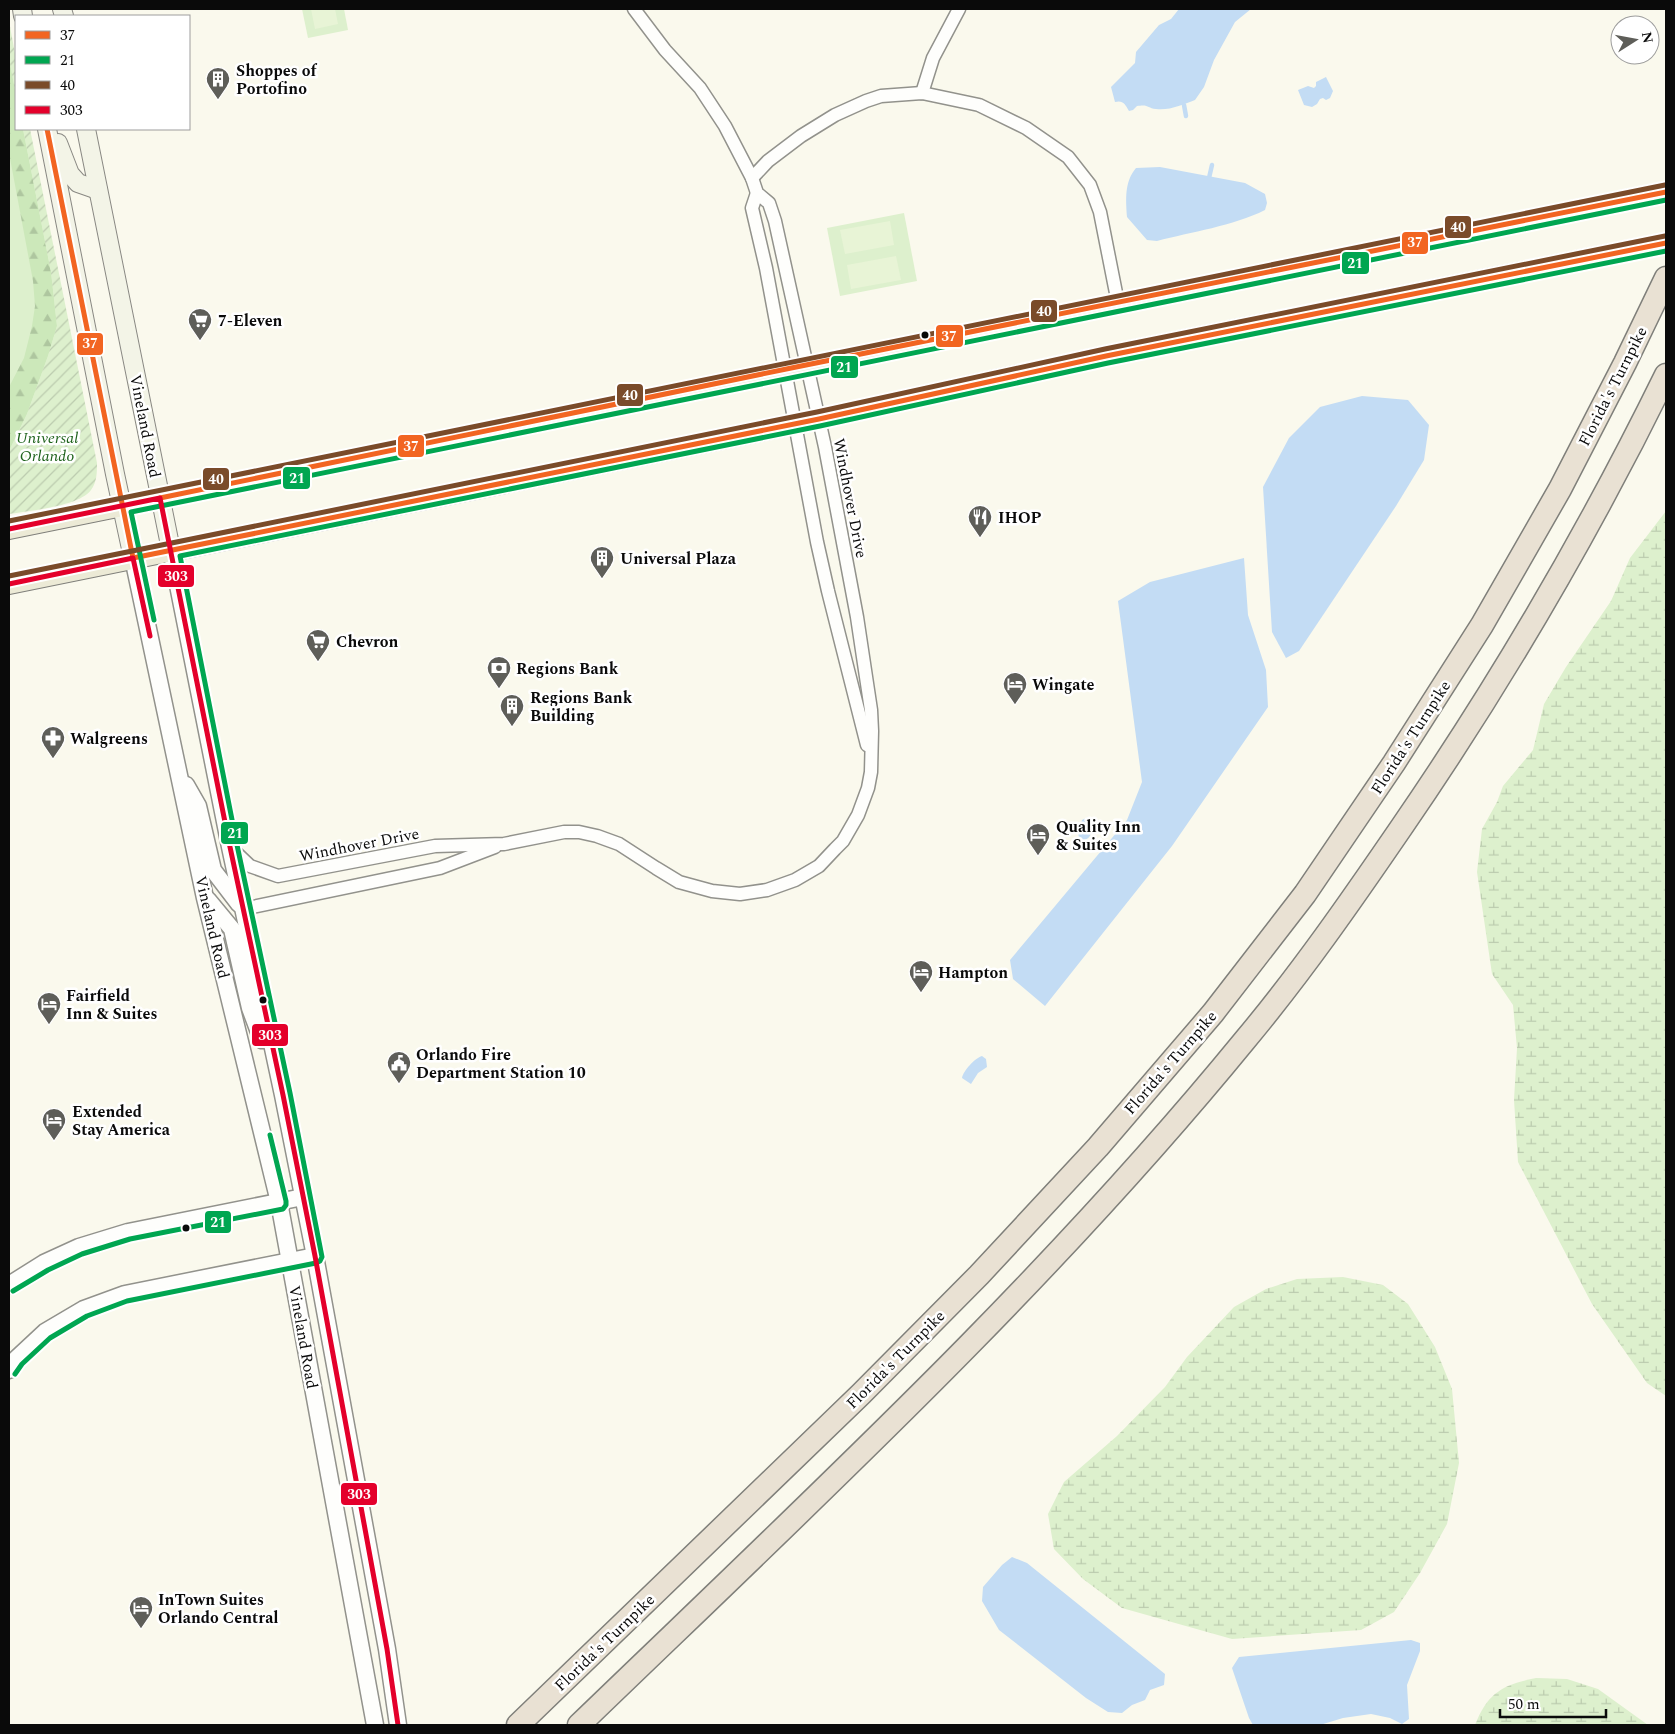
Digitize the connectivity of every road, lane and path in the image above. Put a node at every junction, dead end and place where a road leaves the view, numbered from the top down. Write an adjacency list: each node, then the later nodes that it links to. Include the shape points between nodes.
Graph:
1 (634, 9): 7 (street, Windhover Drive, via 705,96)
2 (959, 9): 3 (street, via 933,58)
3 (922, 93): 7 (street, via 881,96 836,115 801,136); 13 (street, via 979,105 1026,128 1068,157 1096,197)
4 (47, 130): 20 (main road, Vineland Road)
5 (53, 130): 8 (main road, via 70,174 78,183)
6 (86, 130): 8 (main road, Vineland Road)
7 (752, 178): 9 (street, Windhover Drive)
8 (98, 190): 19 (main road, Vineland Road)
9 (757, 193): 14 (street, Windhover Drive, via 769,203 775,222); 15 (street, Windhover Drive, via 752,208)
10 (1659, 193): 13 (main road)
11 (1666, 243): 17 (main road, via 1106,356)
12 (1666, 278): 44 (highway, Florida's Turnpike, via 1560,489 1482,625 1305,894 1214,1013 1098,1147 979,1275 861,1394)
13 (1118, 303): 14 (main road)
14 (806, 365): 15 (main road); 17 (street, Windhover Drive)
15 (785, 370): 18 (street, Windhover Drive); 19 (main road)
16 (1666, 375): 45 (highway, via 1597,510 1518,647 1429,787 1339,919 1246,1039 1129,1175 1002,1312 891,1424)
17 (819, 419): 18 (main road); 25 (street, Windhover Drive)
18 (794, 424): 22 (main road); 26 (street, Windhover Drive)
19 (160, 498): 20 (main road); 22 (main road, Vineland Road)
20 (122, 506): 21 (main road); 23 (main road, Vineland Road)
21 (9, 529)
22 (171, 550): 23 (main road); 31 (street, Vineland Road)
23 (133, 558): 24 (main road); 28 (street, Vineland Road)
24 (9, 584)
25 (857, 617): 26 (street); 27 (street, Windhover Drive, via 871,710)
26 (835, 620): 27 (street, Windhover Drive)
27 (871, 760): 29 (street, Windhover Drive, via 864,802 842,841 819,866 767,890 725,893 694,887 667,876 619,844 585,833 564,832)
28 (179, 775): 33 (street, Vineland Road); 34 (street, via 198,806 214,870)
29 (504, 844): 30 (street, Windhover Drive); 32 (street, Windhover Drive)
30 (436, 846): 31 (street, Windhover Drive, via 278,876 250,866); 32 (street)
31 (230, 847): 34 (street, Vineland Road)
32 (440, 868): 34 (street, Windhover Drive)
33 (206, 898): 35 (street, via 232,929 250,1008); 37 (street, Vineland Road)
34 (243, 909): 35 (street, Vineland Road)
35 (280, 1084): 36 (street, Vineland Road)
36 (303, 1196): 37 (street); 38 (street, Vineland Road)
37 (279, 1202): 39 (street, Vineland Road); 40 (street, via 128,1232 79,1247 44,1263)
38 (315, 1256): 39 (street); 43 (street, Vineland Road)
39 (291, 1261): 41 (street, via 125,1294 84,1309 45,1332); 42 (street, Vineland Road)
40 (9, 1286)
41 (11, 1361)
42 (375, 1725)
43 (398, 1725)
44 (518, 1725)
45 (579, 1725)

